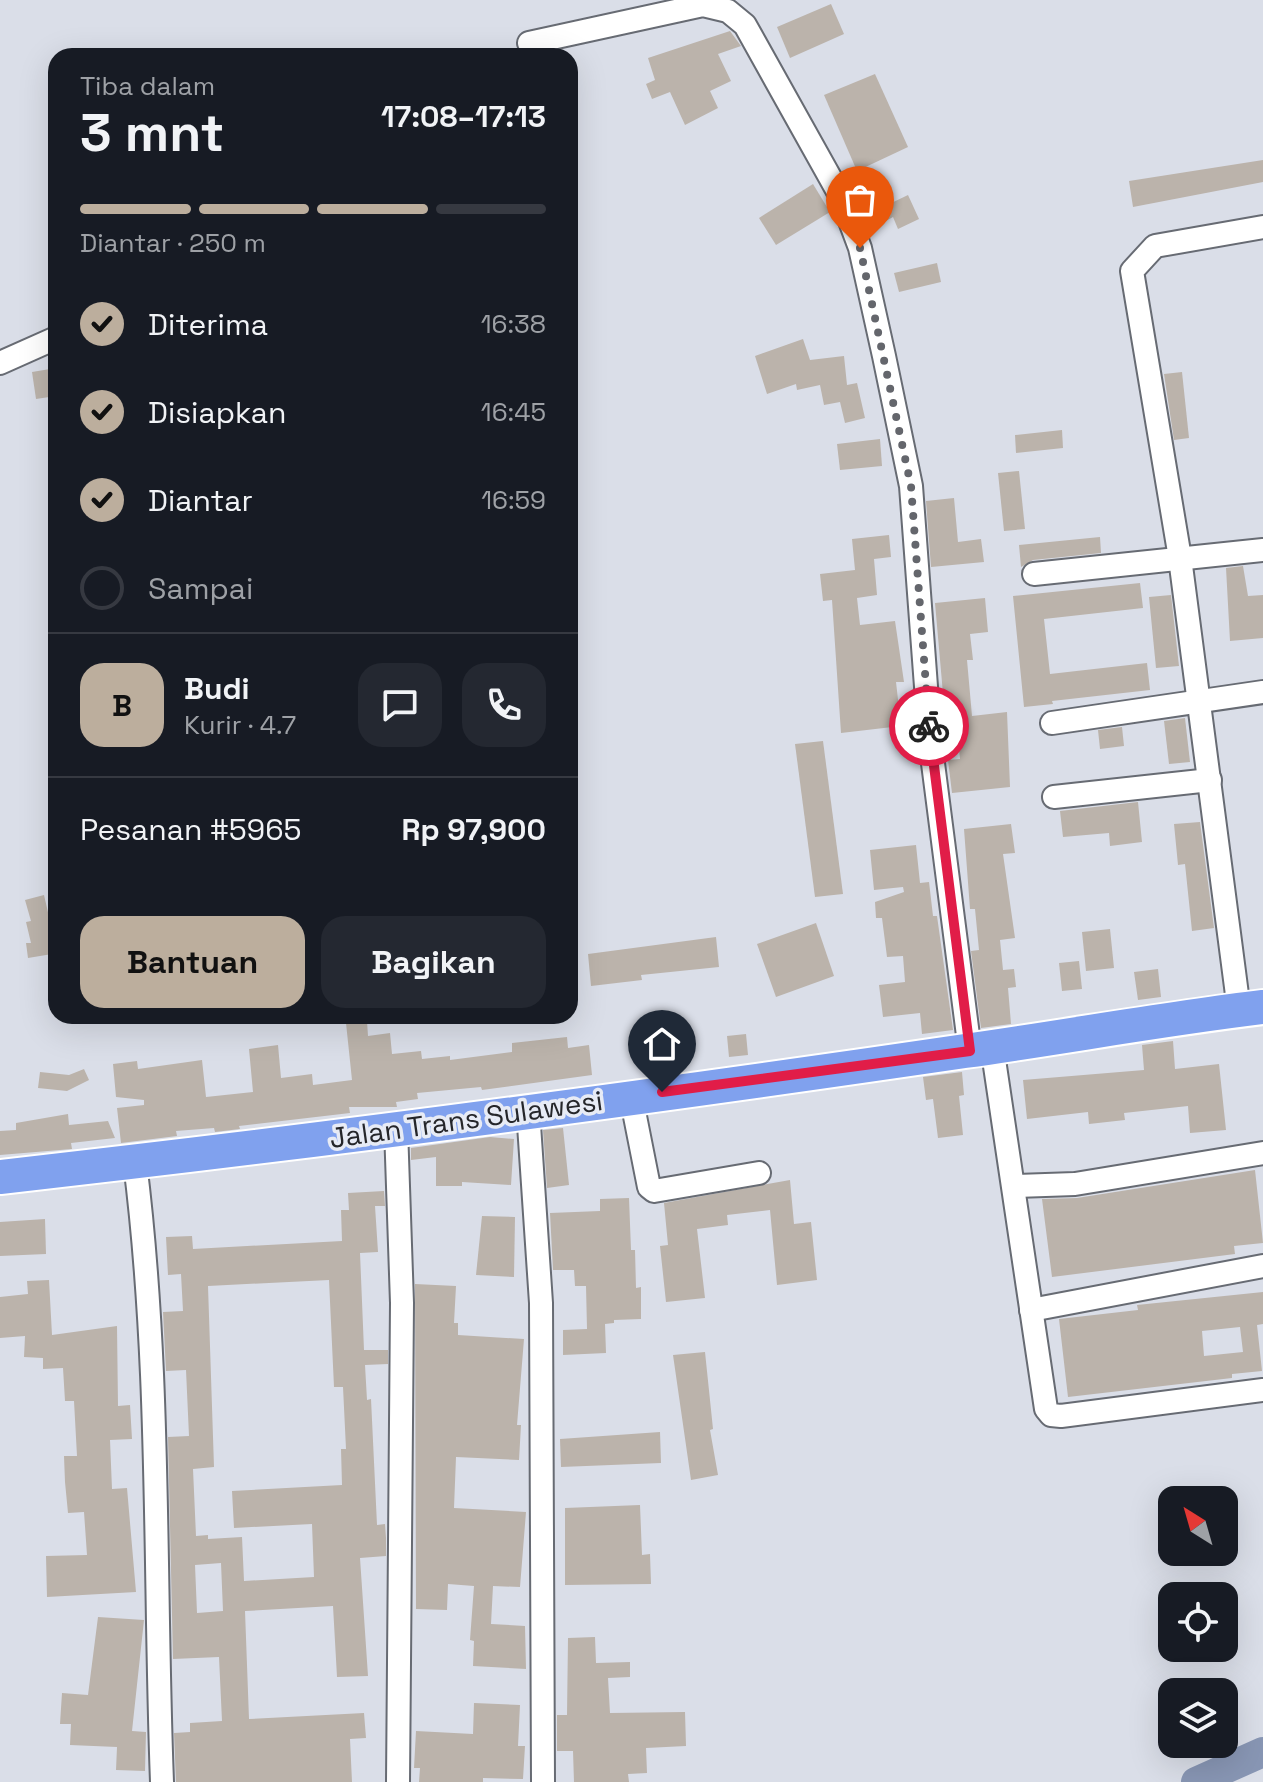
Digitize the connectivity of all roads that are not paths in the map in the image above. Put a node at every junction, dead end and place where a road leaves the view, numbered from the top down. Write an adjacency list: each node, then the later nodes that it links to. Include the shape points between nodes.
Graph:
1 (529, 43): 14 (street, via 703,5 728,11 745,25 841,197 860,248 911,486 930,740)
2 (1263, 227): 6 (street, via 1155,246 1132,271)
3 (48, 342): 4 (street)
4 (0, 363)
5 (1263, 550): 6 (street)
6 (1180, 558): 7 (street); 9 (street)
7 (1034, 574)
8 (1263, 692): 9 (street)
9 (1200, 700): 10 (street); 11 (street)
10 (1052, 723)
11 (1210, 780): 12 (street); 13 (street)
12 (1054, 797)
13 (1251, 1008): 14 (highway, Jalan Trans Sulawesi)
14 (981, 1048): 15 (highway, Jalan Trans Sulawesi); 22 (street)
15 (631, 1096): 16 (highway, Jalan Trans Sulawesi); 20 (street, via 654,1191)
16 (528, 1110): 17 (highway, Jalan Trans Sulawesi); 28 (street, via 541,1303)
17 (396, 1128): 19 (highway, Jalan Trans Sulawesi); 27 (street, via 402,1303)
18 (1263, 1153): 22 (street, via 1075,1184)
19 (135, 1163): 21 (highway, Jalan Trans Sulawesi); 26 (street, via 147,1261)
20 (759, 1173)
21 (0, 1177)
22 (1015, 1186): 24 (street)
23 (1263, 1266): 24 (street)
24 (1031, 1310): 25 (street, via 1043,1402 1051,1415)
25 (1263, 1390)
26 (162, 1782)
27 (398, 1782)
28 (543, 1782)

